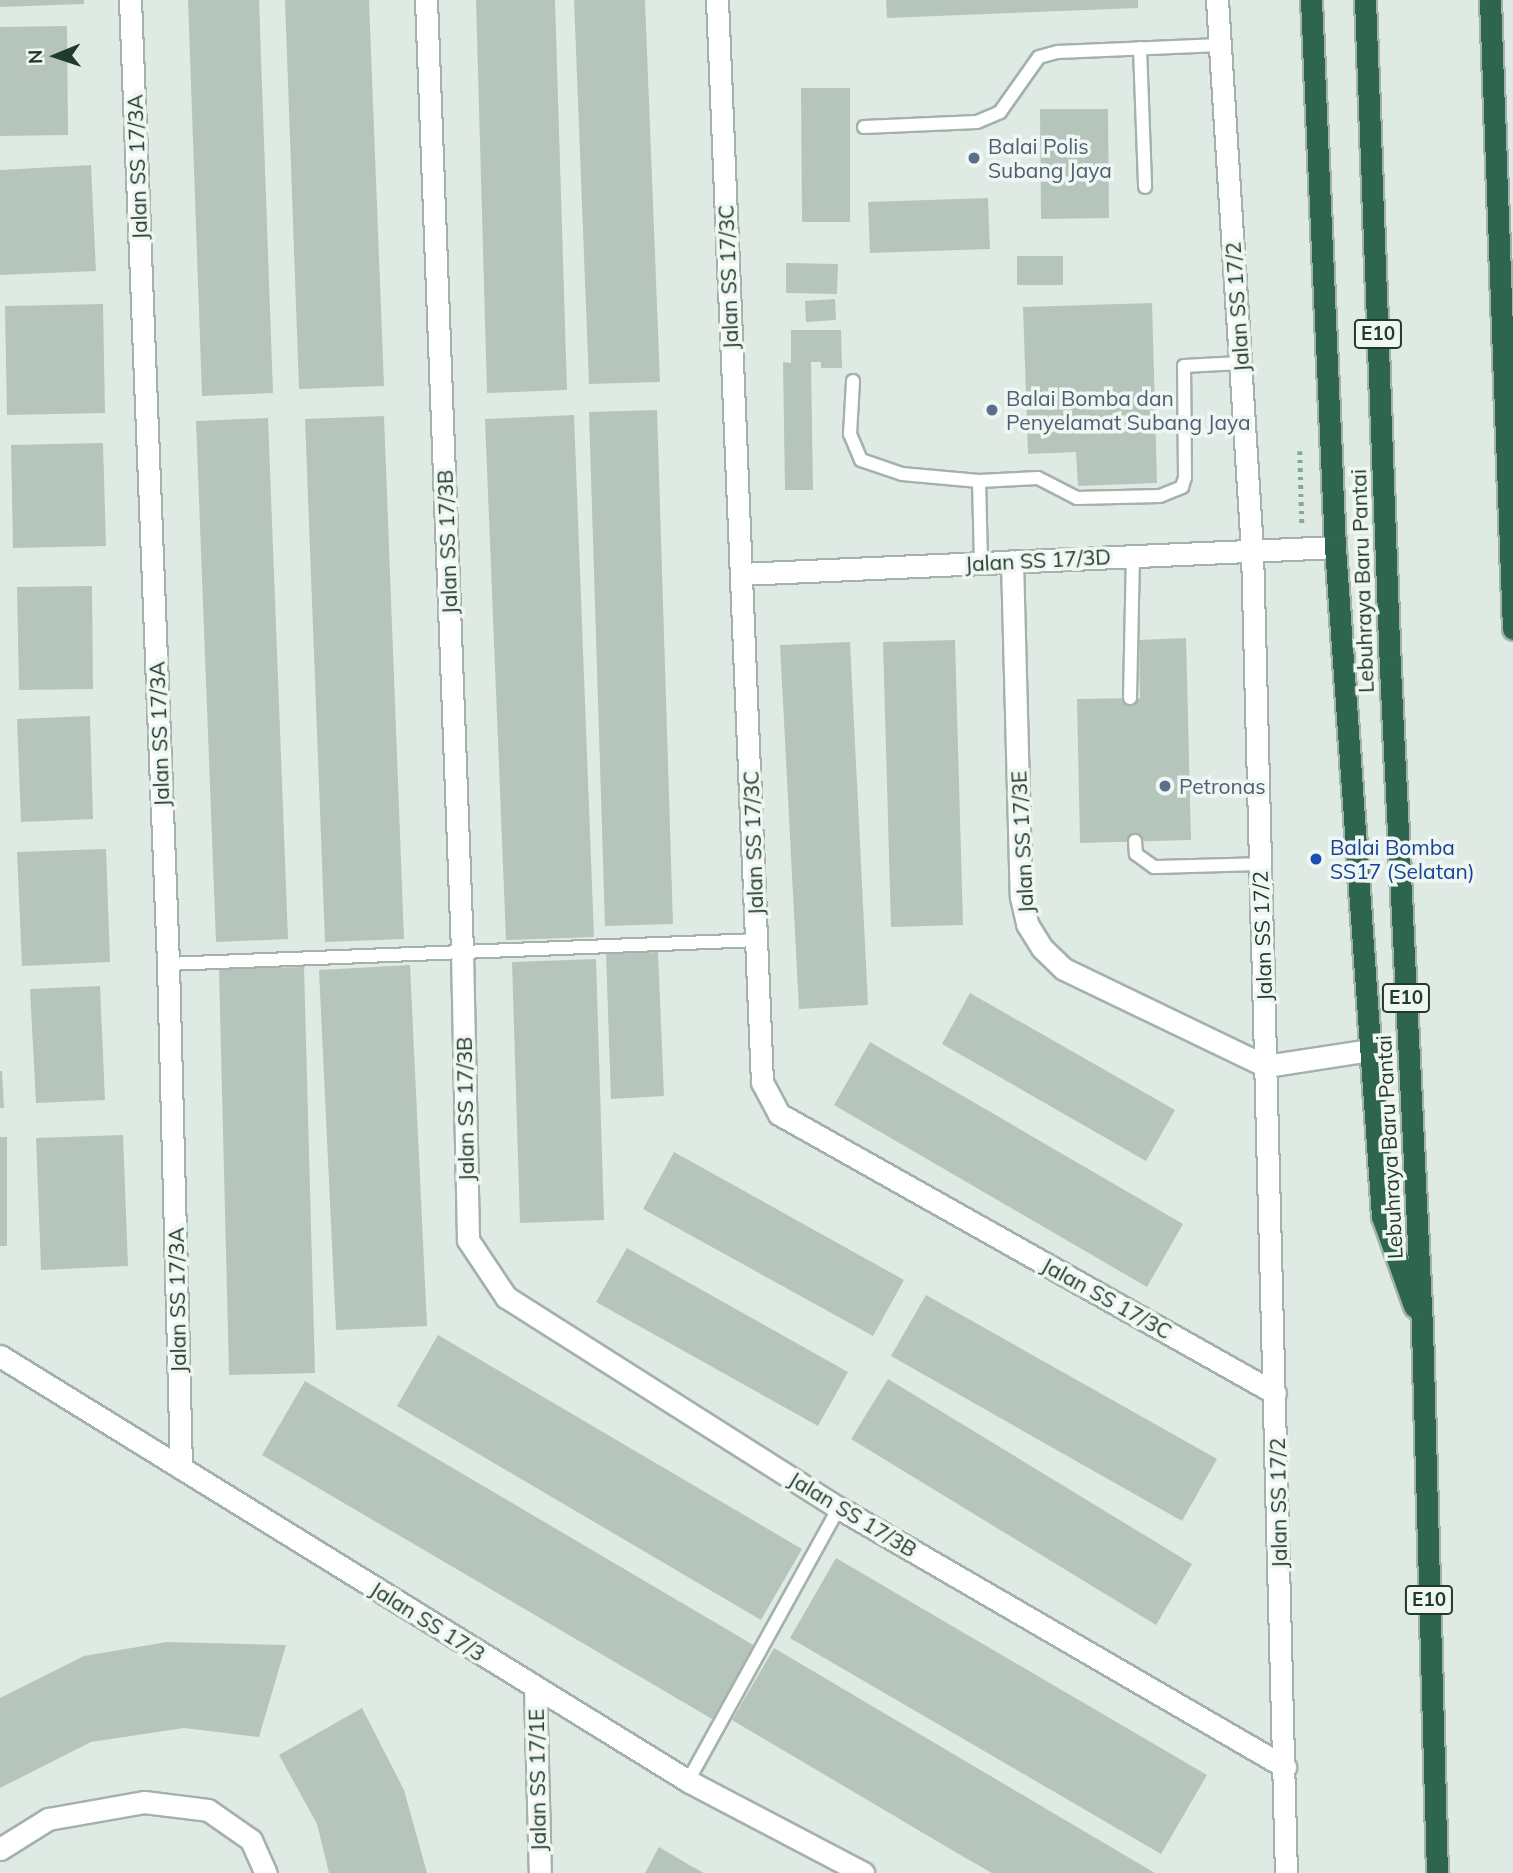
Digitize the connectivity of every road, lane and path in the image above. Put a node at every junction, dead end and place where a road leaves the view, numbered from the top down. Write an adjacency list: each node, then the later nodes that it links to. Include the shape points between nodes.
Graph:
1 (130, 0): 27 (street, Jalan SS 17/3A)
2 (426, 0): 26 (street, Jalan SS 17/3B)
3 (717, 0): 20 (street, Jalan SS 17/3C)
4 (1217, 0): 8 (street, Jalan SS 17/2)
5 (1311, 0): 15 (highway)
6 (1365, 0): 30 (highway, Lebuhraya Baru Pantai / E10, via 1390,668)
7 (1490, 0): 21 (highway)
8 (1220, 44): 9 (lane); 12 (street, Jalan SS 17/2)
9 (1140, 48): 10 (lane, via 1039,57 1000,112 977,122); 11 (lane)
10 (864, 127)
11 (1145, 187)
12 (1240, 363): 14 (lane, via 1184,366 1185,477 1174,494 1077,498 1038,478); 16 (street, Jalan SS 17/2)
13 (853, 381): 14 (lane, via 850,434 862,460 902,474)
14 (979, 481): 19 (lane)
15 (1335, 547): 16 (street, Jalan SS 17/3D); 28 (highway)
16 (1252, 550): 17 (street, Jalan SS 17/3D); 24 (street, Jalan SS 17/2)
17 (1133, 556): 18 (street, Jalan SS 17/3D); 22 (lane)
18 (1012, 561): 19 (street, Jalan SS 17/3D); 29 (street, Jalan SS 17/3E, via 1021,897 1027,924 1041,948 1064,969)
19 (981, 563): 20 (street, Jalan SS 17/3D)
20 (741, 573): 25 (street, Jalan SS 17/3C)
21 (1513, 629)
22 (1130, 698)
23 (1135, 841): 24 (lane, via 1136,854 1154,867)
24 (1260, 864): 29 (street, Jalan SS 17/2)
25 (757, 940): 26 (lane); 32 (street, Jalan SS 17/3C, via 762,1082 779,1114)
26 (462, 952): 27 (lane); 34 (street, Jalan SS 17/3B, via 468,1240 506,1297)
27 (168, 964): 33 (street, Jalan SS 17/3A)
28 (1371, 1050): 29 (street); 30 (highway, via 1382,1216)
29 (1266, 1066): 32 (street, Jalan SS 17/2)
30 (1422, 1327): 43 (highway, Lebuhraya Baru Pantai / E10)
31 (0, 1356): 33 (street, Jalan SS 17/3)
32 (1275, 1393): 36 (street, Jalan SS 17/2)
33 (181, 1468): 35 (street, Jalan SS 17/3)
34 (839, 1508): 36 (street, Jalan SS 17/3B); 37 (lane)
35 (535, 1687): 37 (street, Jalan SS 17/3); 40 (street, Jalan SS 17/1E)
36 (1285, 1767): 42 (street, Jalan SS 17/2)
37 (688, 1781): 41 (street, Jalan SS 17/3)
38 (0, 1849): 39 (street, via 48,1818 144,1802 208,1810 251,1840)
39 (266, 1873)
40 (540, 1873)
41 (863, 1873)
42 (1286, 1873)
43 (1437, 1873)

